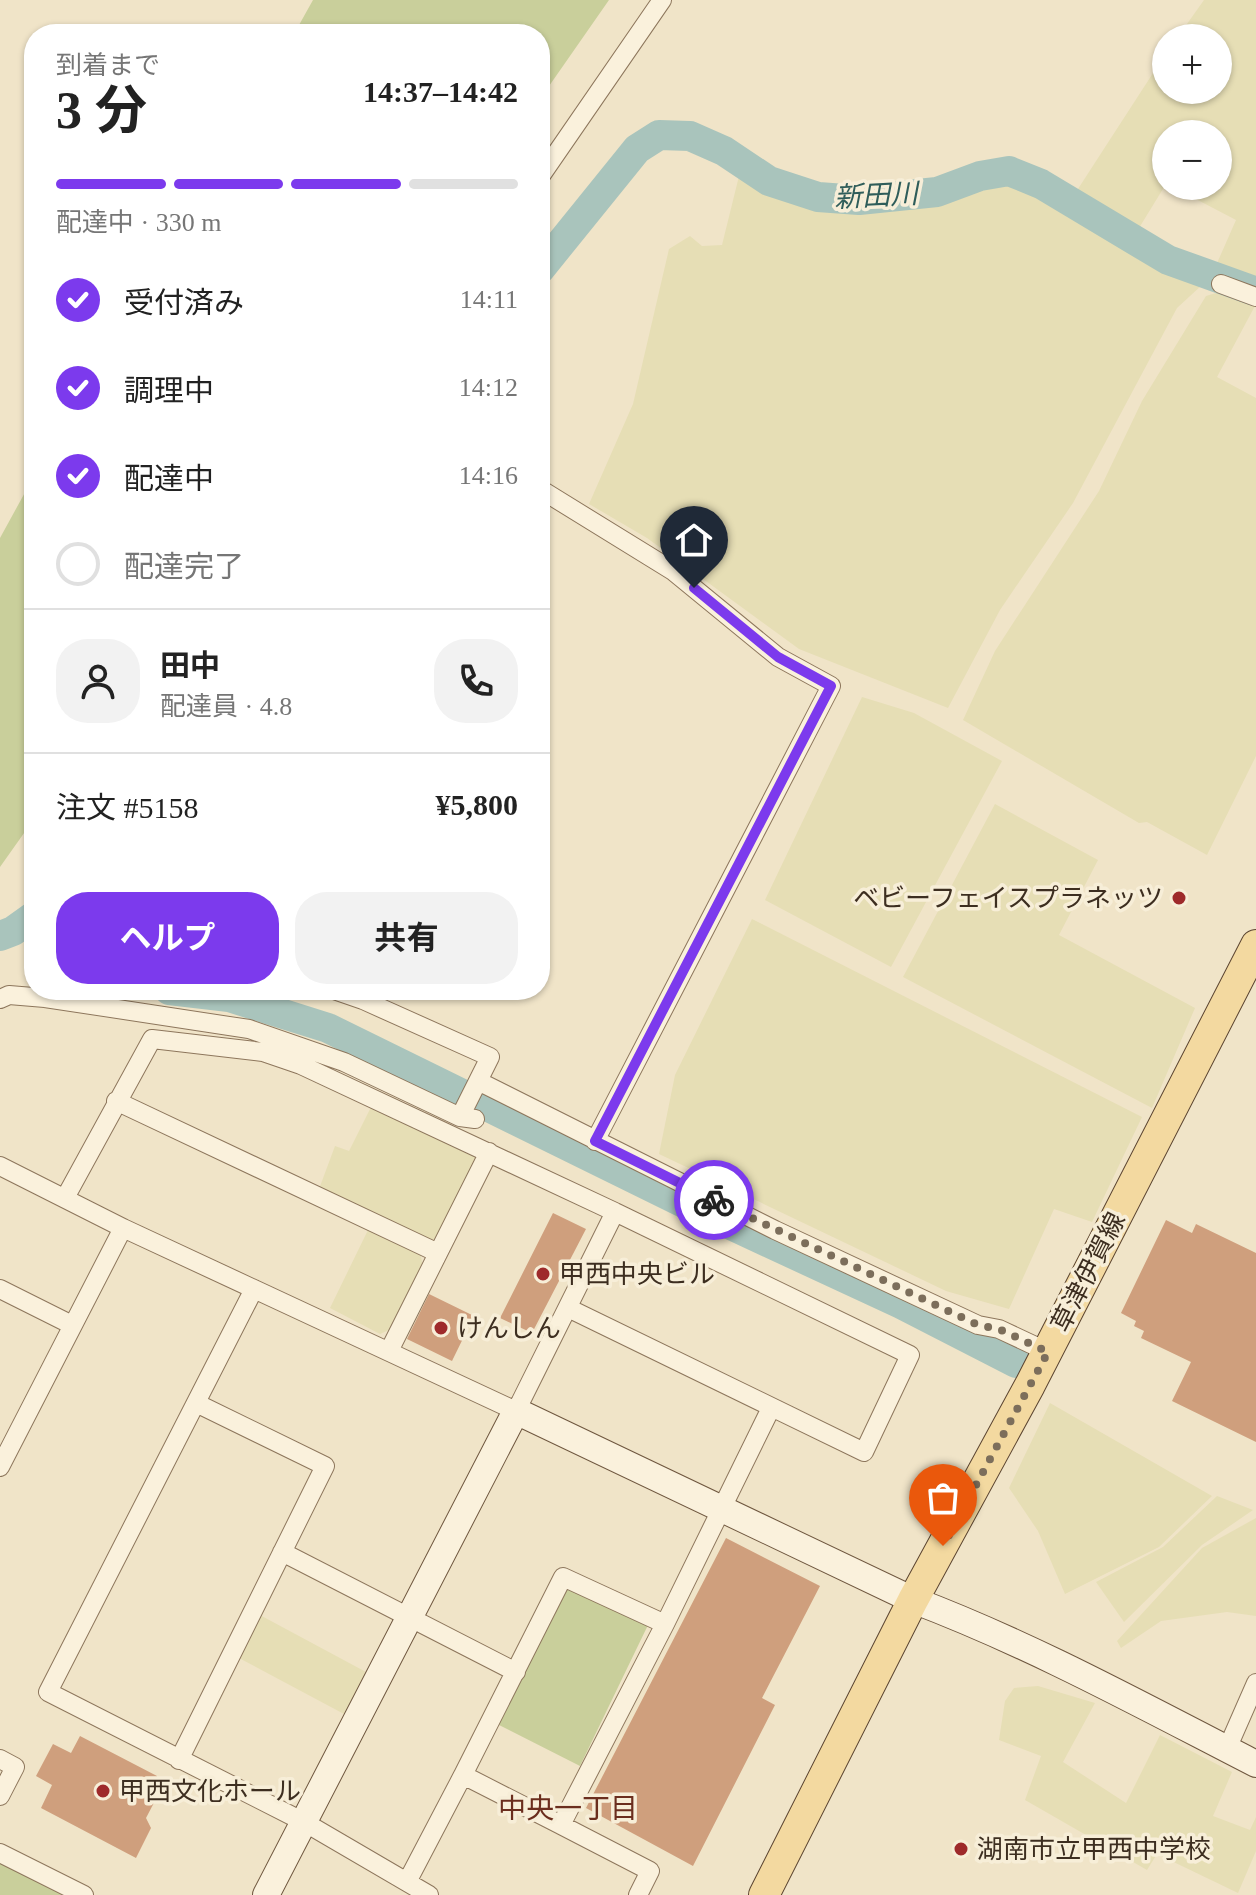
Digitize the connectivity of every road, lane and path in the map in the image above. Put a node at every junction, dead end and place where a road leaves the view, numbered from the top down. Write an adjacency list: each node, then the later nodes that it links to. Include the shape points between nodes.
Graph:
1 (662, 0): 2 (street)
2 (550, 162)
3 (1221, 284): 4 (street)
4 (1256, 297)
5 (550, 495): 13 (street, via 673,571 778,657 831,686)
6 (1256, 945): 25 (main road, 草津伊賀線)
7 (24, 996): 8 (street)
8 (0, 999)
9 (58, 1000): 11 (street, via 249,1029 344,1062 466,1115)
10 (363, 1000): 11 (street, via 490,1057)
11 (476, 1084): 13 (street)
12 (116, 1101): 14 (street, via 152,1039 263,1052); 16 (street); 19 (street)
13 (595, 1141): 25 (street, via 978,1325 999,1329)
14 (489, 1152): 17 (street); 19 (street)
15 (0, 1166): 16 (street)
16 (65, 1198): 18 (street)
17 (615, 1212): 22 (street); 27 (street, via 910,1355 864,1452)
18 (123, 1228): 21 (street); 23 (street)
19 (438, 1253): 24 (street)
20 (0, 1289): 23 (street)
21 (254, 1289): 24 (street); 26 (street)
22 (568, 1308): 27 (street); 28 (street)
23 (72, 1325): 29 (street)
24 (389, 1351): 28 (street)
25 (1041, 1363): 32 (main road, 草津伊賀線)
26 (196, 1403): 31 (street, via 325,1466); 39 (street, via 48,1692)
27 (771, 1408): 30 (street)
28 (516, 1411): 30 (street); 33 (street)
29 (0, 1467)
30 (723, 1508): 32 (street); 34 (street)
31 (282, 1552): 33 (street); 39 (street)
32 (913, 1600): 37 (street, via 1083,1674); 51 (main road, 草津伊賀線)
33 (408, 1619): 35 (street); 43 (street)
34 (665, 1624): 35 (street, via 563,1577); 44 (street)
35 (516, 1672): 41 (street)
36 (1256, 1683): 37 (street)
37 (1227, 1749): 40 (street)
38 (0, 1759): 42 (street, via 15,1767)
39 (179, 1760): 43 (street)
40 (1256, 1764)
41 (463, 1775): 44 (street); 46 (street)
42 (0, 1796)
43 (304, 1822): 46 (street); 48 (street)
44 (561, 1825): 50 (street, via 654,1864)
45 (0, 1853): 47 (street)
46 (407, 1882): 49 (street)
47 (84, 1895)
48 (266, 1895)
49 (429, 1895)
50 (638, 1895)
51 (764, 1895)

